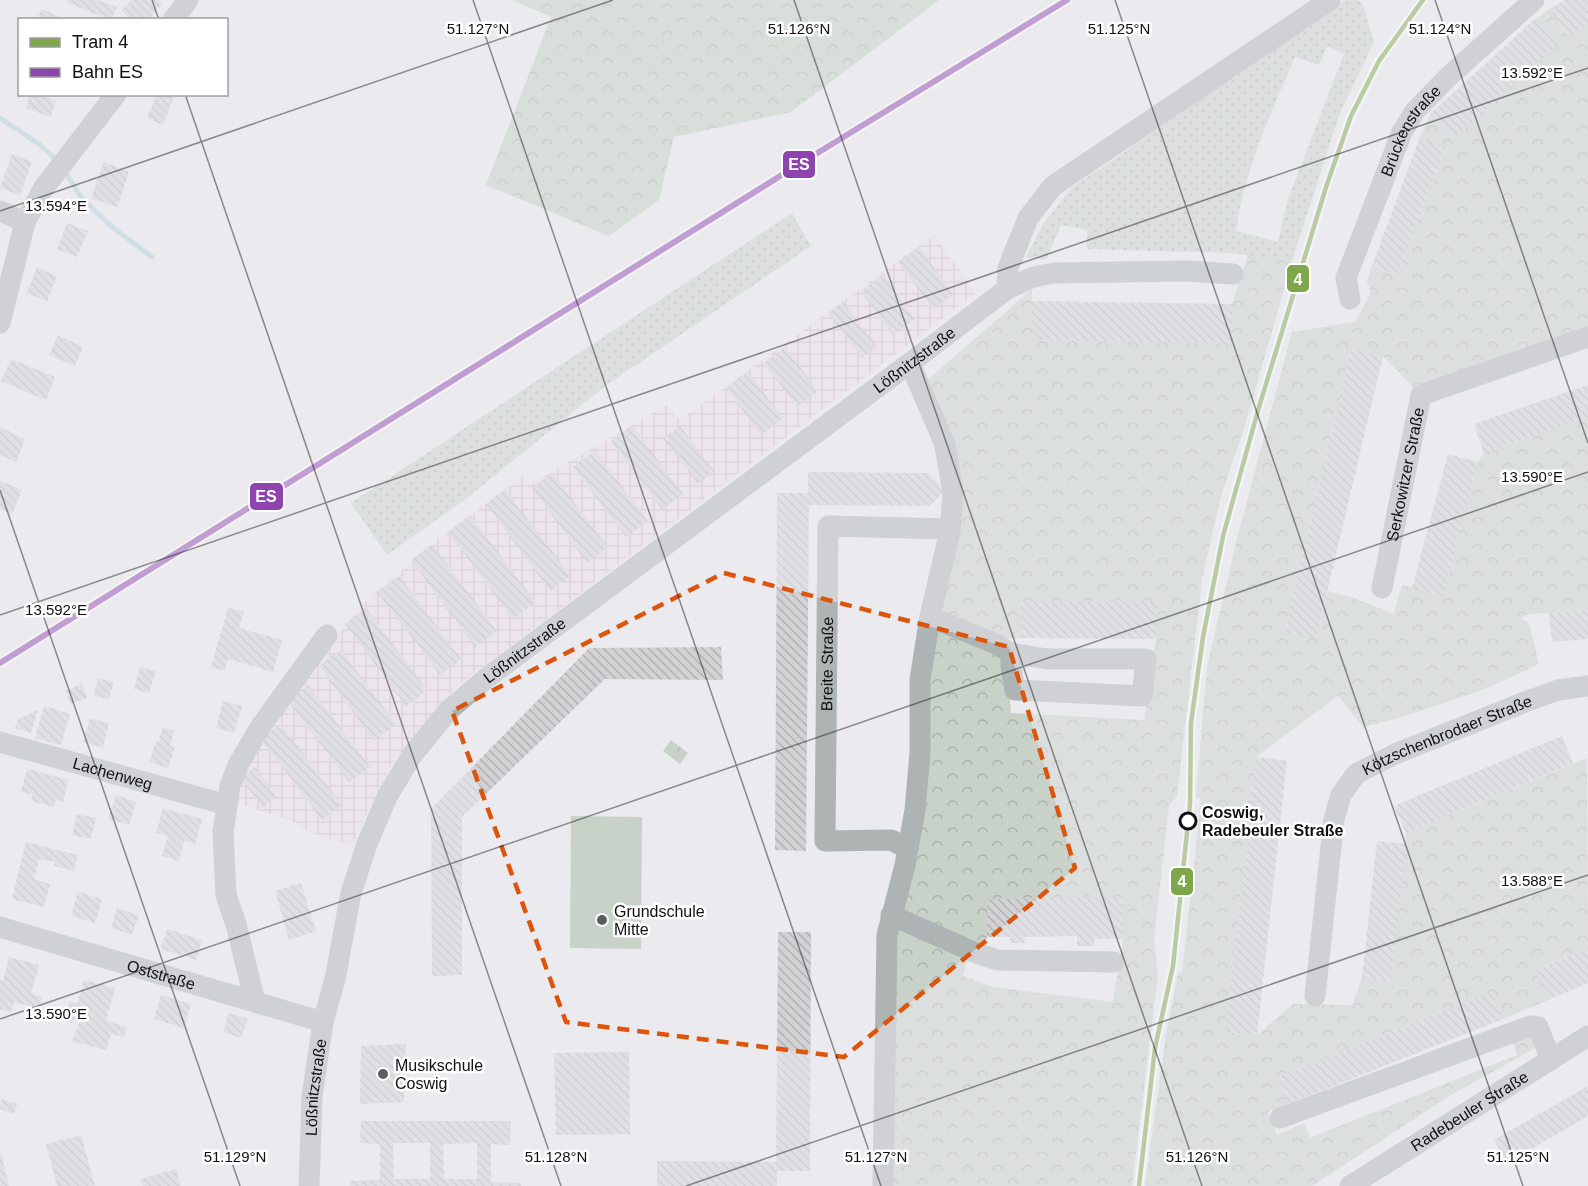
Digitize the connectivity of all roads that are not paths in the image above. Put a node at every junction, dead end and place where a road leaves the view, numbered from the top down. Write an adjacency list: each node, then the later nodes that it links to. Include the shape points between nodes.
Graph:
1 (188, 0): 4 (street)
2 (1330, 0): 9 (street, via 1053,186 1028,218 1008,268)
3 (1534, 0): 10 (street, Brückenstraße, via 1449,76 1415,111 1402,132 1346,278)
4 (174, 18)
5 (114, 96): 7 (street, via 43,189)
6 (0, 211): 7 (street)
7 (26, 222): 11 (street)
8 (1233, 274): 9 (street, Lößnitzstraße, via 1054,273)
9 (1006, 289): 13 (street, Lößnitzstraße)
10 (1350, 299)
11 (0, 324)
12 (1588, 337): 15 (street, Serkowitzer Straße, via 1421,395)
13 (910, 363): 14 (street, via 945,445 953,493); 28 (street, Lößnitzstraße, via 449,710 412,755 387,797 367,844 351,893)
14 (950, 529): 16 (street); 22 (street, Breite Straße, via 828,526 825,841 891,840)
15 (1382, 588)
16 (930, 617): 18 (street); 22 (street, via 920,680 915,810)
17 (327, 635): 21 (street, via 239,763)
18 (1011, 653): 18 (street, via 1047,659 1146,659 1142,696 1015,690)
19 (1588, 686): 26 (street, Kötzschenbrodaer Straße, via 1558,690 1525,702 1395,754 1356,774 1341,795 1334,819)
20 (0, 742): 21 (street, Lachenweg)
21 (226, 805): 27 (street, via 226,895)
22 (907, 848): 23 (street)
23 (891, 915): 25 (street, via 997,960); 33 (street, via 887,935)
24 (0, 927): 27 (street, Oststraße)
25 (1114, 962)
26 (1315, 996)
27 (255, 1002): 28 (street, Oststraße)
28 (323, 1022): 32 (street, Lößnitzstraße, via 312,1097)
29 (1588, 1036): 30 (street, Radebeuler Straße)
30 (1551, 1060): 31 (street, via 1538,1027 1530,1026); 34 (street, Radebeuler Straße)
31 (1280, 1118)
32 (309, 1186)
33 (883, 1186)
34 (1350, 1186)

